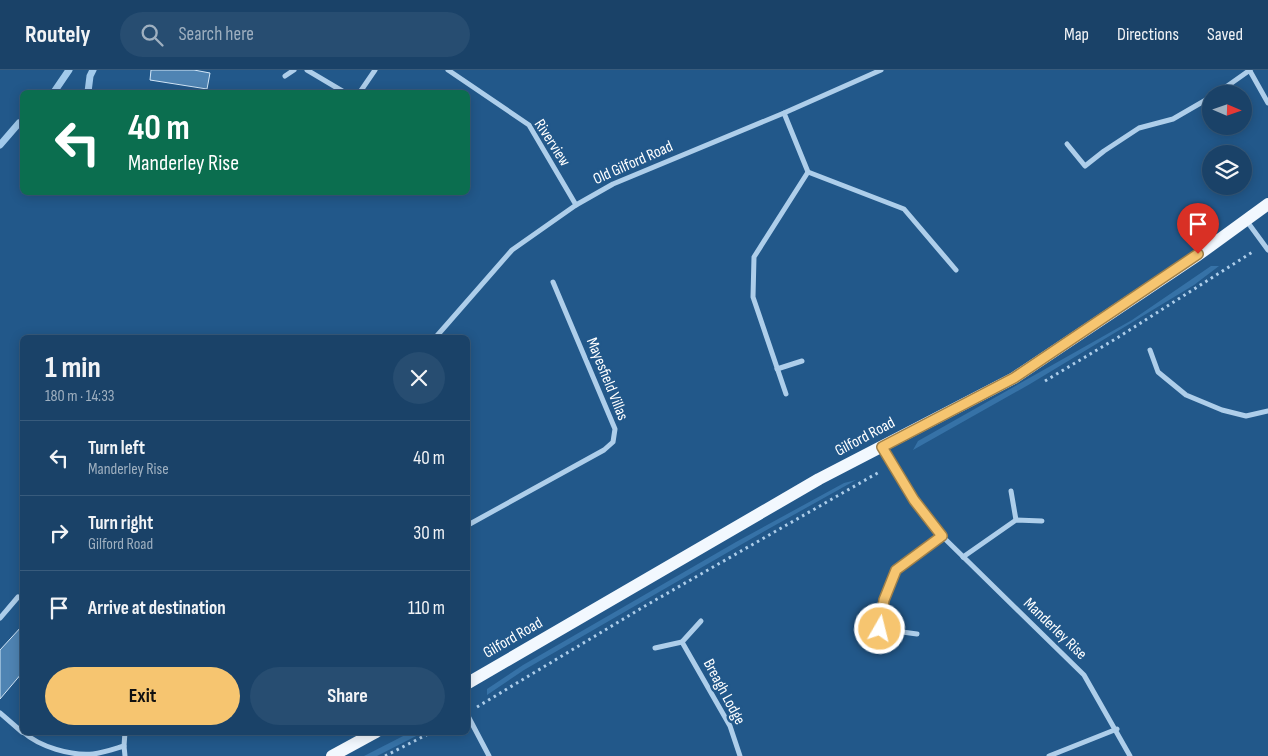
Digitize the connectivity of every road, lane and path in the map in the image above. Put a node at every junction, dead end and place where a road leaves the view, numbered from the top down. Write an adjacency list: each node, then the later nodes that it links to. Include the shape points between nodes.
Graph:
1 (294, 70): 7 (street)
2 (307, 70): 9 (street)
3 (375, 70): 10 (street)
4 (448, 70): 17 (street, Riverview, via 529,125)
5 (881, 70): 13 (street, Old Gilford Road)
6 (1250, 70): 8 (street); 12 (street)
7 (285, 76)
8 (1229, 85)
9 (341, 90)
10 (361, 90)
11 (1202, 102): 14 (street, via 1172,119 1139,128 1085,166)
12 (1268, 103)
13 (784, 113): 15 (street); 17 (street, Old Gilford Road, via 613,184)
14 (1067, 144)
15 (808, 172): 21 (street, via 904,209); 26 (street, via 754,258 753,297)
16 (1268, 204): 18 (main road, Gilford Road)
17 (576, 205): 23 (street, Old Gilford Road, via 512,250)
18 (1246, 220): 19 (street); 30 (main road, Gilford Road, via 1014,378)
19 (1265, 244): 20 (street); 27 (path)
20 (1268, 250)
21 (956, 270)
22 (553, 282): 35 (street, Mayesfield Villas, via 615,429 613,442)
23 (438, 335)
24 (1150, 350): 29 (street, via 1158,372 1186,395 1246,416)
25 (802, 362): 26 (street)
26 (777, 369): 28 (street)
27 (1038, 385)
28 (786, 394)
29 (1268, 410)
30 (882, 447): 36 (street, Manderley Rise, via 914,500); 44 (main road, Gilford Road, via 819,479)
31 (878, 473): 45 (path, via 645,606)
32 (1011, 491): 33 (street)
33 (1016, 520): 34 (street); 37 (street)
34 (1042, 521)
35 (470, 524)
36 (942, 536): 37 (street, Manderley Rise); 41 (street, via 896,570 884,600 880,629)
37 (963, 557): 48 (street, Manderley Rise, via 1084,675)
38 (18, 597): 39 (street)
39 (0, 618)
40 (701, 621): 42 (street)
41 (917, 634)
42 (682, 642): 43 (street); 59 (street, Breagh Lodge, via 730,726)
43 (655, 648)
44 (470, 682)
45 (486, 702)
46 (0, 713): 49 (street)
47 (470, 720): 58 (street)
48 (1117, 729): 60 (street); 61 (street, Manderley Rise)
49 (20, 730)
50 (27, 735): 54 (street, via 60,752 91,755)
51 (126, 735): 54 (street)
52 (370, 735): 56 (main road)
53 (426, 735): 57 (path)
54 (124, 746): 55 (street)
55 (125, 756)
56 (332, 756)
57 (385, 756)
58 (489, 756)
59 (740, 756)
60 (1049, 756)
61 (1130, 756)

